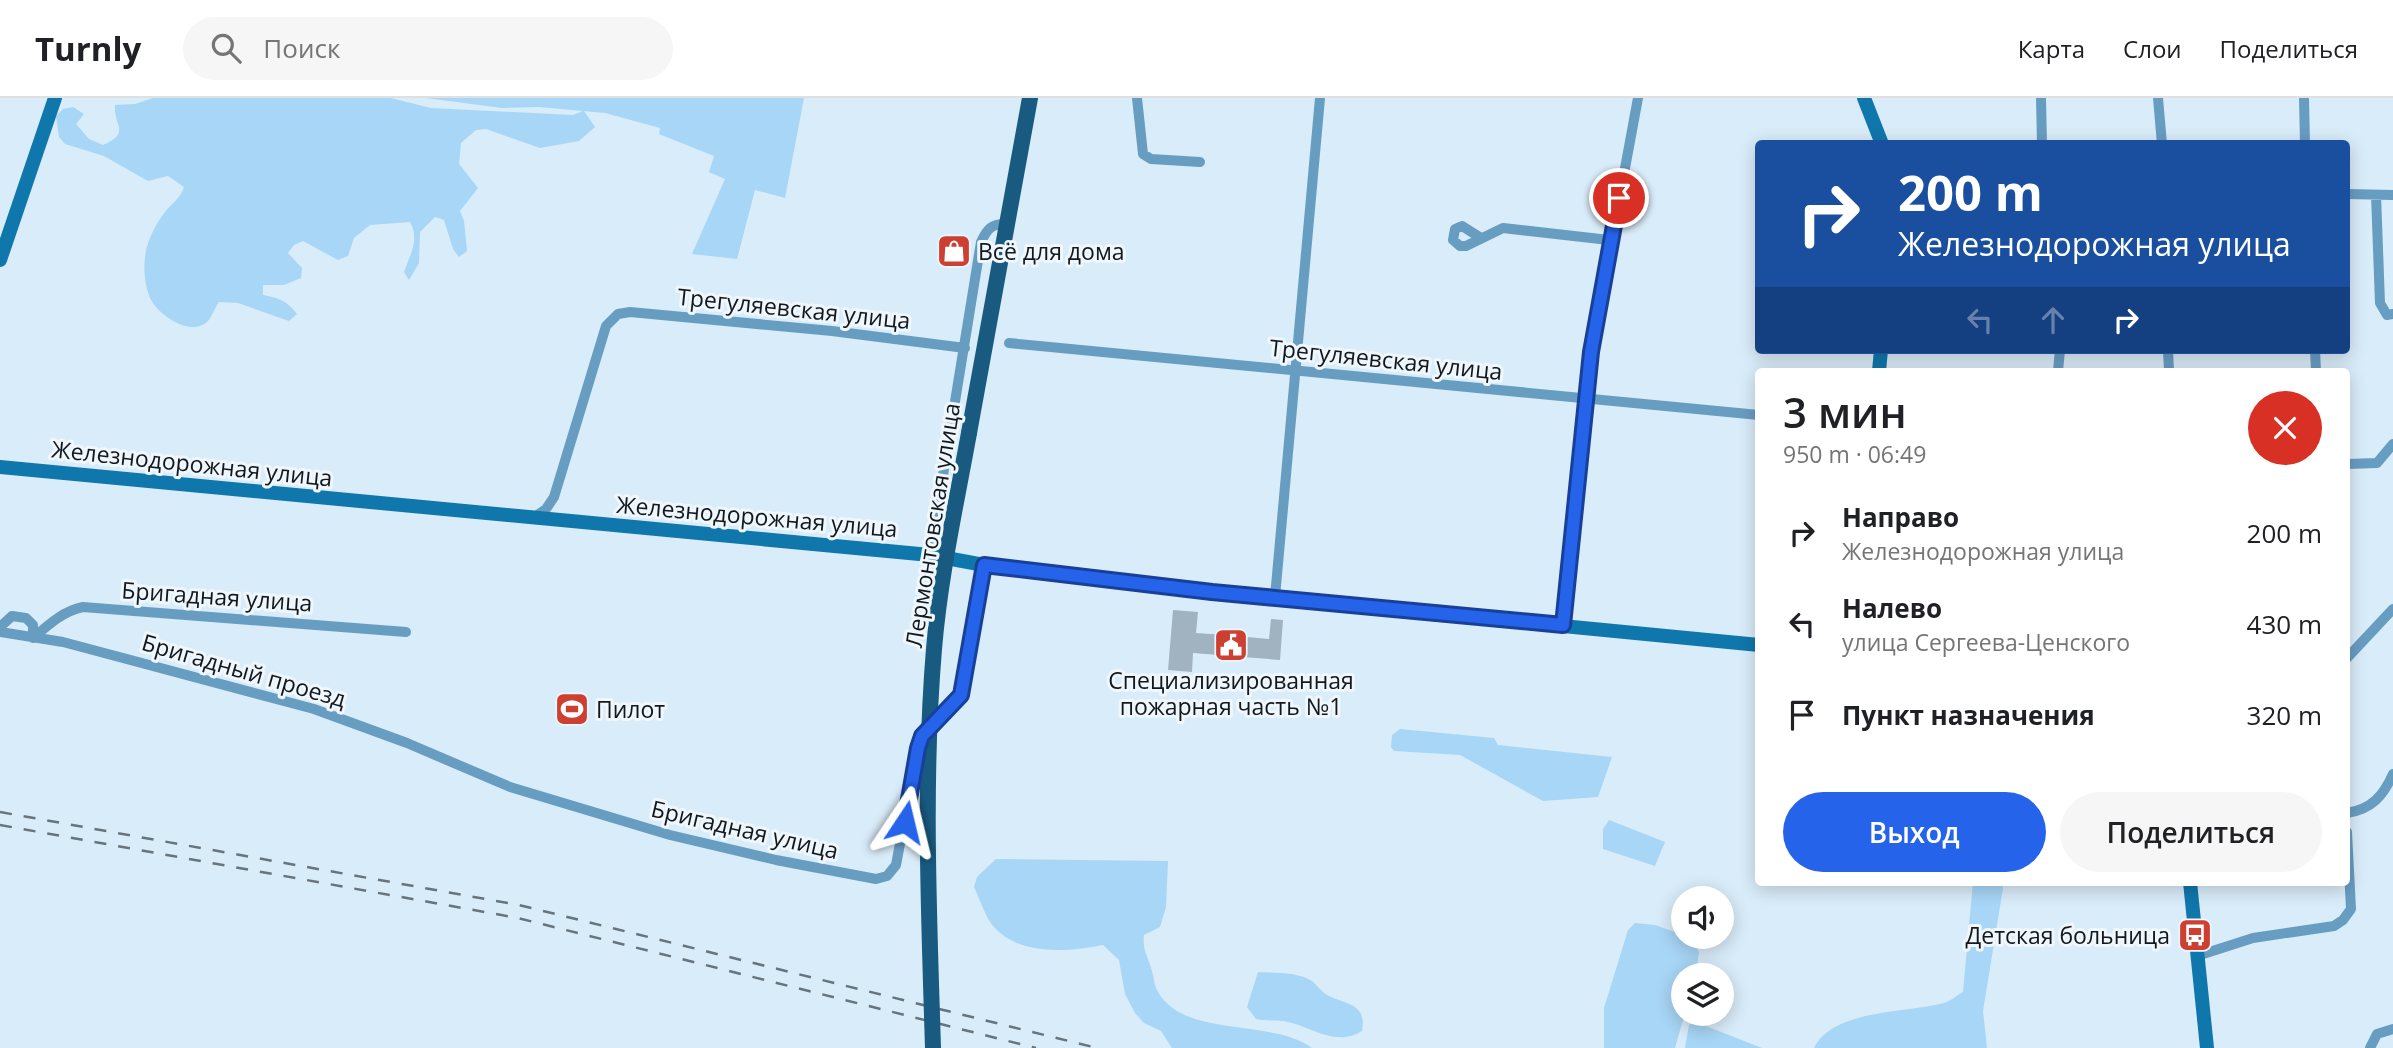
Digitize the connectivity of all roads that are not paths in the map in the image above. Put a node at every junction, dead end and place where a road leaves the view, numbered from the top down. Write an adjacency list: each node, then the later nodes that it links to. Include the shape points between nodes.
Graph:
1 (55, 98): 19 (street)
2 (1030, 98): 18 (main road, Лермонтовская улица)
3 (1137, 98): 14 (street, via 1143,154 1151,159)
4 (1320, 98): 26 (street)
5 (1638, 98): 21 (street)
6 (1864, 98): 10 (street)
7 (2041, 98): 11 (street)
8 (2158, 98): 12 (street)
9 (2304, 98): 13 (street)
10 (1880, 140)
11 (2042, 140)
12 (2162, 140)
13 (2305, 140)
14 (1200, 162)
15 (2350, 194): 16 (street)
16 (2376, 195): 17 (street); 23 (street, via 2380,303 2383,312)
17 (2393, 195)
18 (1007, 224): 25 (street, via 987,229 981,242); 53 (main road, Лермонтовская улица, bridge, via 943,573 933,671 928,804)
19 (3, 237): 22 (street)
20 (1482, 238): 21 (street, via 1503,228)
21 (1609, 240): 27 (street)
22 (0, 260)
23 (2393, 314)
24 (1009, 342): 26 (street, Трегуляевская улица)
25 (965, 348): 33 (street, Трегуляевская улица, via 832,331 618,314 606,326); 36 (street)
26 (1294, 371): 27 (street, Трегуляевская улица); 38 (street)
27 (1587, 400): 28 (street, Трегуляевская улица); 40 (street)
28 (1755, 415)
29 (2393, 444): 30 (street)
30 (2389, 460): 31 (street)
31 (2350, 464)
32 (0, 467): 34 (street, Железнодорожная улица)
33 (554, 497): 34 (street); 35 (street, via 556,511)
34 (530, 519): 35 (street, Железнодорожная улица)
35 (569, 522): 36 (street, Железнодорожная улица)
36 (930, 555): 37 (street, Железнодорожная улица)
37 (984, 565): 38 (street, Железнодорожная улица); 46 (street, Бригадная улица, via 961,695 922,736 896,865 887,876 876,879 670,835 510,787)
38 (1275, 597): 40 (street, Железнодорожная улица)
39 (2393, 609): 45 (street)
40 (1563, 625): 44 (street, Железнодорожная улица)
41 (0, 629): 43 (street); 43 (street, via 12,616 26,618 33,625)
42 (406, 632): 43 (street, Бригадная улица, via 83,607 54,620)
43 (33, 638): 46 (street, Бригадный проезд, via 64,642 302,706)
44 (1755, 645)
45 (2350, 655)
46 (439, 757)
47 (2392, 776): 48 (street, via 2378,800)
48 (2350, 812)
49 (2190, 886): 51 (street)
50 (2350, 886): 51 (street, via 2351,909 2334,926 2252,938)
51 (2197, 956): 54 (street)
52 (2393, 1029): 55 (street, via 2376,1034)
53 (933, 1048)
54 (2207, 1048)
55 (2370, 1048)

